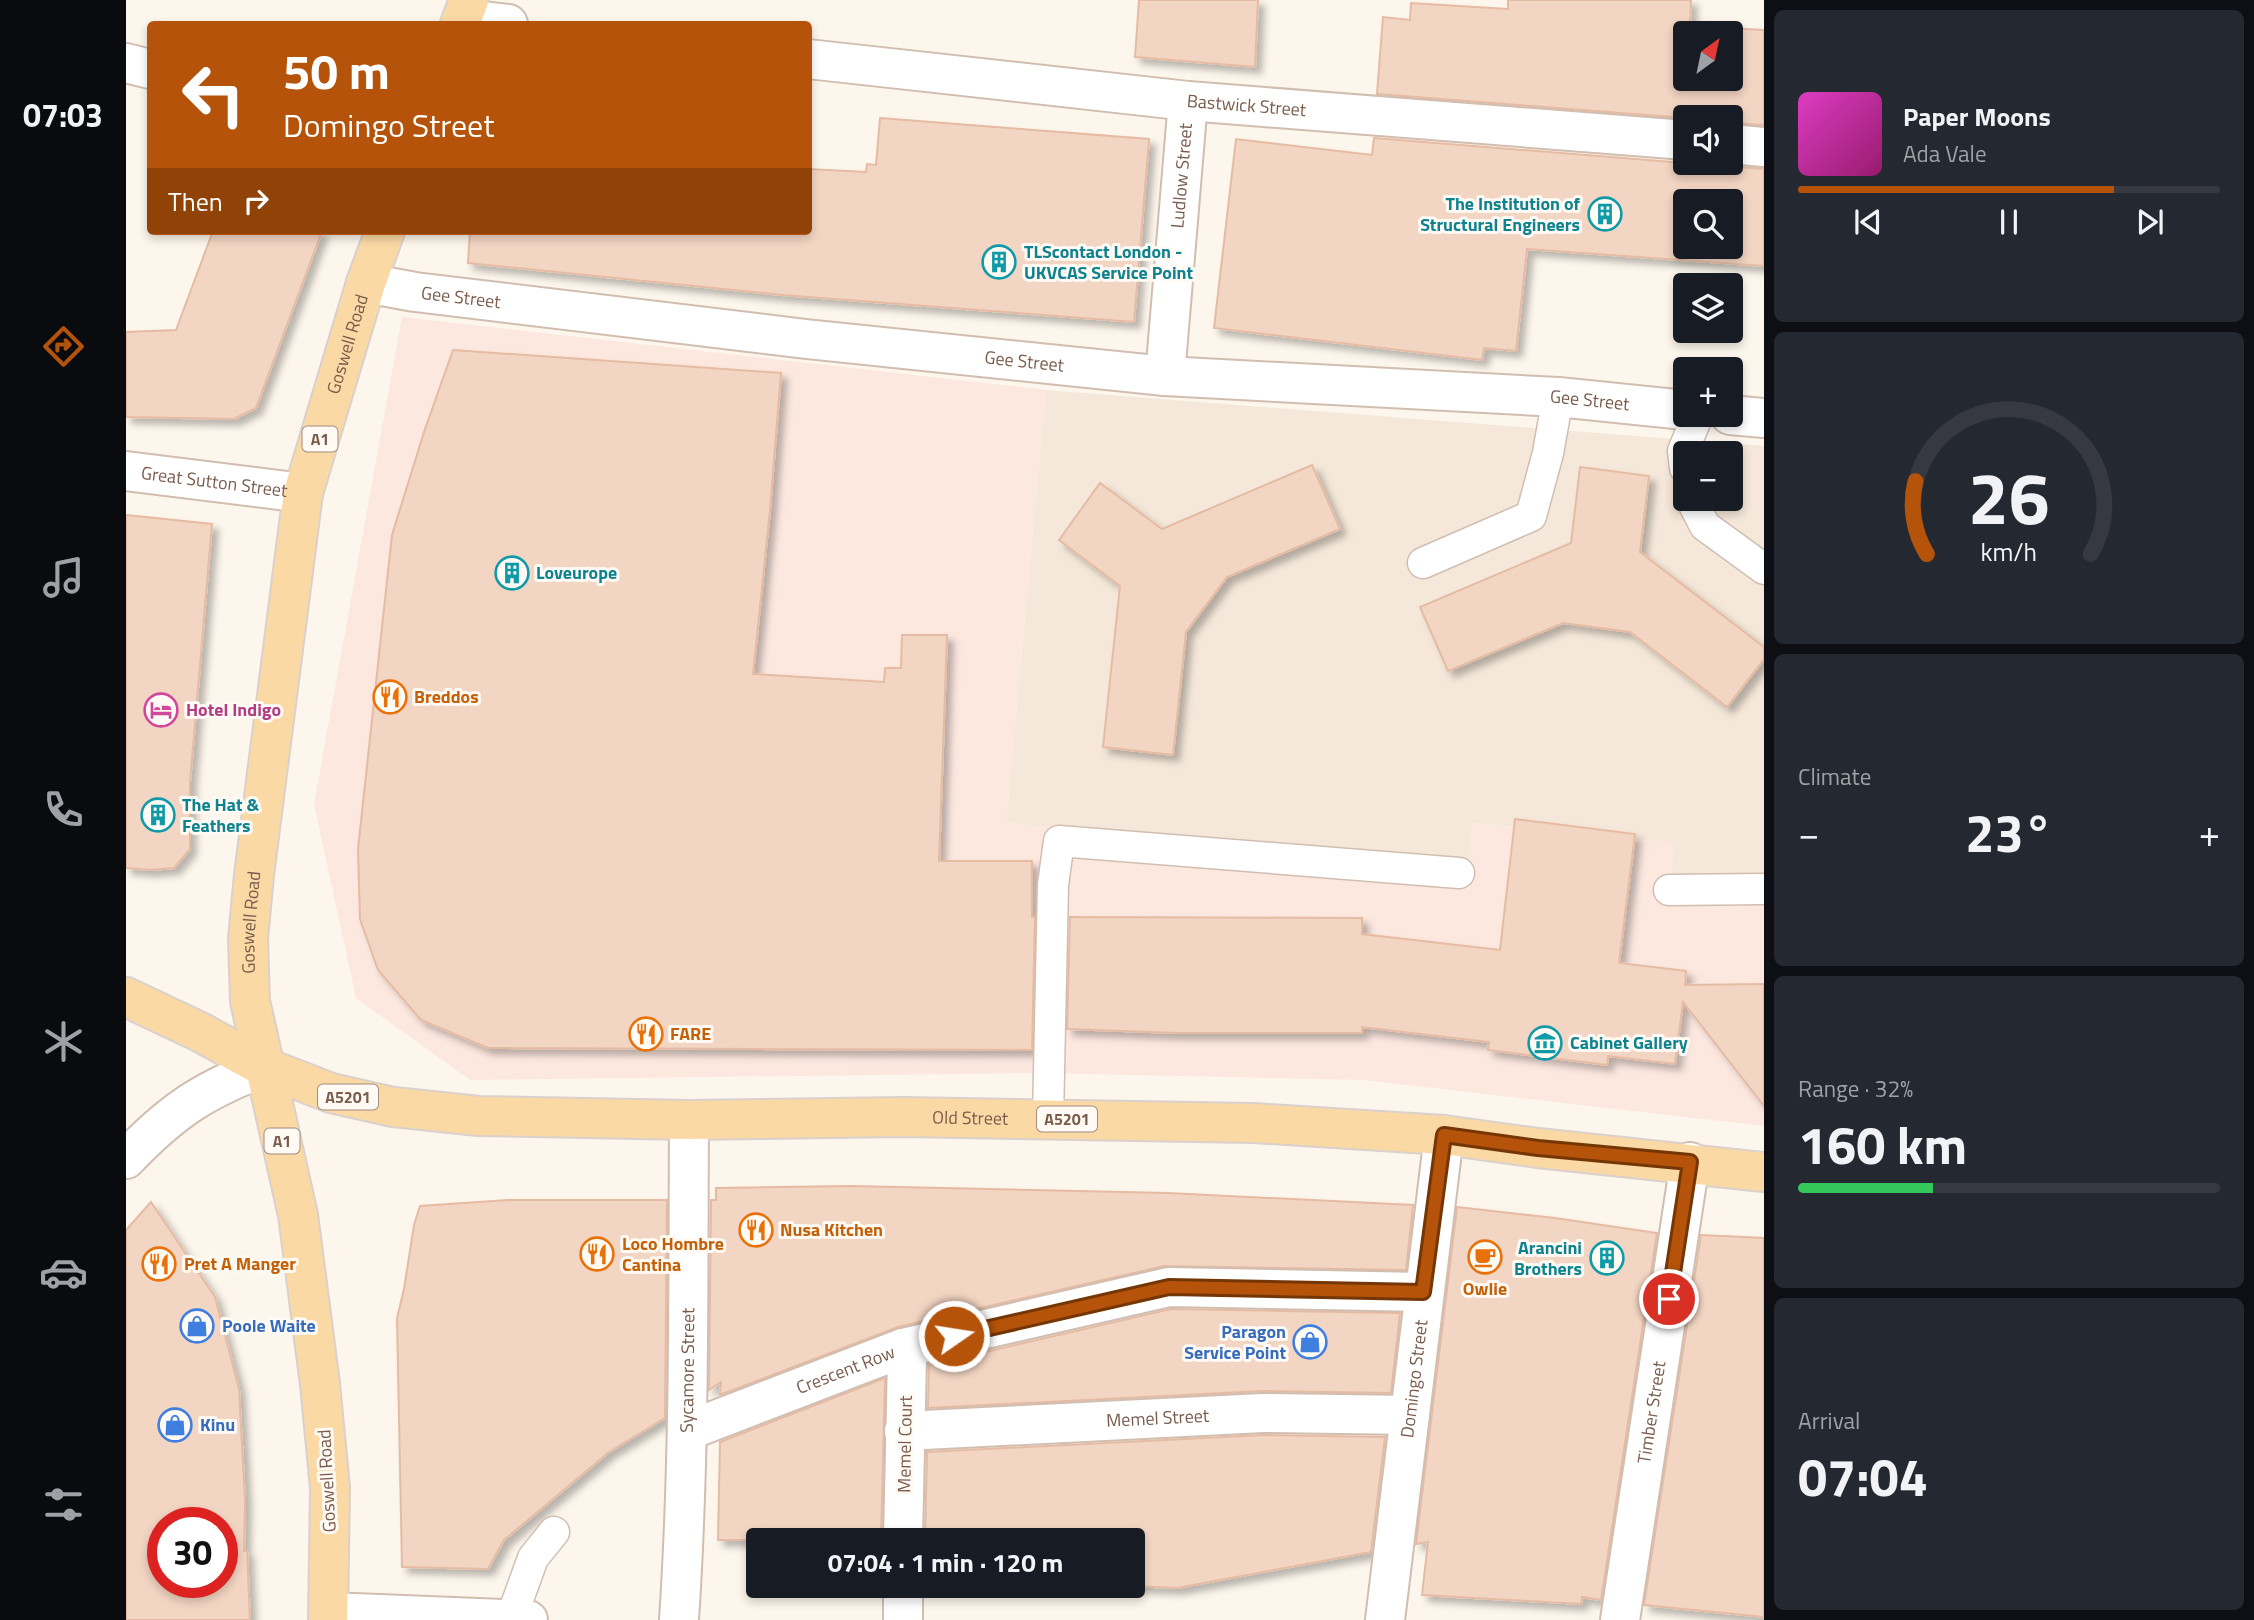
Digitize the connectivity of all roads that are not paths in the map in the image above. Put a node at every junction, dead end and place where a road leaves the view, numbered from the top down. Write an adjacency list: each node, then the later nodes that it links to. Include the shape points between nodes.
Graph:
1 (463, 14): 2 (street)
2 (494, 21)
3 (812, 58): 6 (street, Bastwick Street)
4 (126, 63): 5 (street)
5 (147, 67)
6 (1188, 102): 7 (street, Bastwick Street); 12 (street, Ludlow Street)
7 (1673, 139)
8 (1743, 145): 9 (street)
9 (1764, 146)
10 (383, 235): 11 (main road, Goswell Road / A1)
11 (366, 283): 12 (street, Gee Street, via 806,339); 18 (main road, Goswell Road / A1)
12 (1165, 376): 13 (street, Gee Street)
13 (1558, 397): 14 (street, Gee Street); 20 (lane, via 1531,516)
14 (1673, 409)
15 (1743, 416): 16 (street)
16 (1764, 418)
17 (126, 471): 18 (street, Great Sutton Street)
18 (303, 494): 26 (main road, Goswell Road / A1, via 248,940 250,1001)
19 (1697, 511): 21 (lane, via 1705,526)
20 (1423, 563)
21 (1764, 569)
22 (1459, 873): 28 (lane, via 1059,841 1053,885)
23 (1764, 889): 24 (lane)
24 (1669, 891)
25 (126, 997): 26 (main road, A5201)
26 (264, 1067): 27 (main road, Old Street / A5201, via 331,1093 393,1107 479,1116); 30 (street, via 192,1100); 41 (main road, Goswell Road / A1, via 298,1215 320,1384 330,1488)
27 (689, 1119): 28 (main road, Old Street / A5201); 36 (street, Sycamore Street)
28 (1048, 1119): 29 (main road, Old Street / A5201, via 1253,1123)
29 (1444, 1135): 31 (main road, Old Street / A5201); 33 (street, Domingo Street)
30 (126, 1159)
31 (1690, 1162): 32 (main road, Old Street / A5201); 46 (street, Timber Street)
32 (1764, 1172)
33 (1423, 1292): 34 (street, Crescent Row, via 1169,1287); 35 (street, Domingo Street)
34 (903, 1348): 36 (street, Crescent Row); 37 (street, Memel Court, via 907,1359)
35 (1410, 1415): 37 (street, Memel Street, via 1263,1413); 45 (street, Domingo Street)
36 (687, 1431): 43 (street, Sycamore Street)
37 (904, 1431): 38 (street, Memel Court)
38 (903, 1528)
39 (554, 1532): 42 (lane, via 533,1558)
40 (903, 1598): 44 (street)
41 (328, 1616): 42 (street)
42 (520, 1619)
43 (679, 1620)
44 (903, 1620)
45 (1385, 1620)
46 (1620, 1620)

